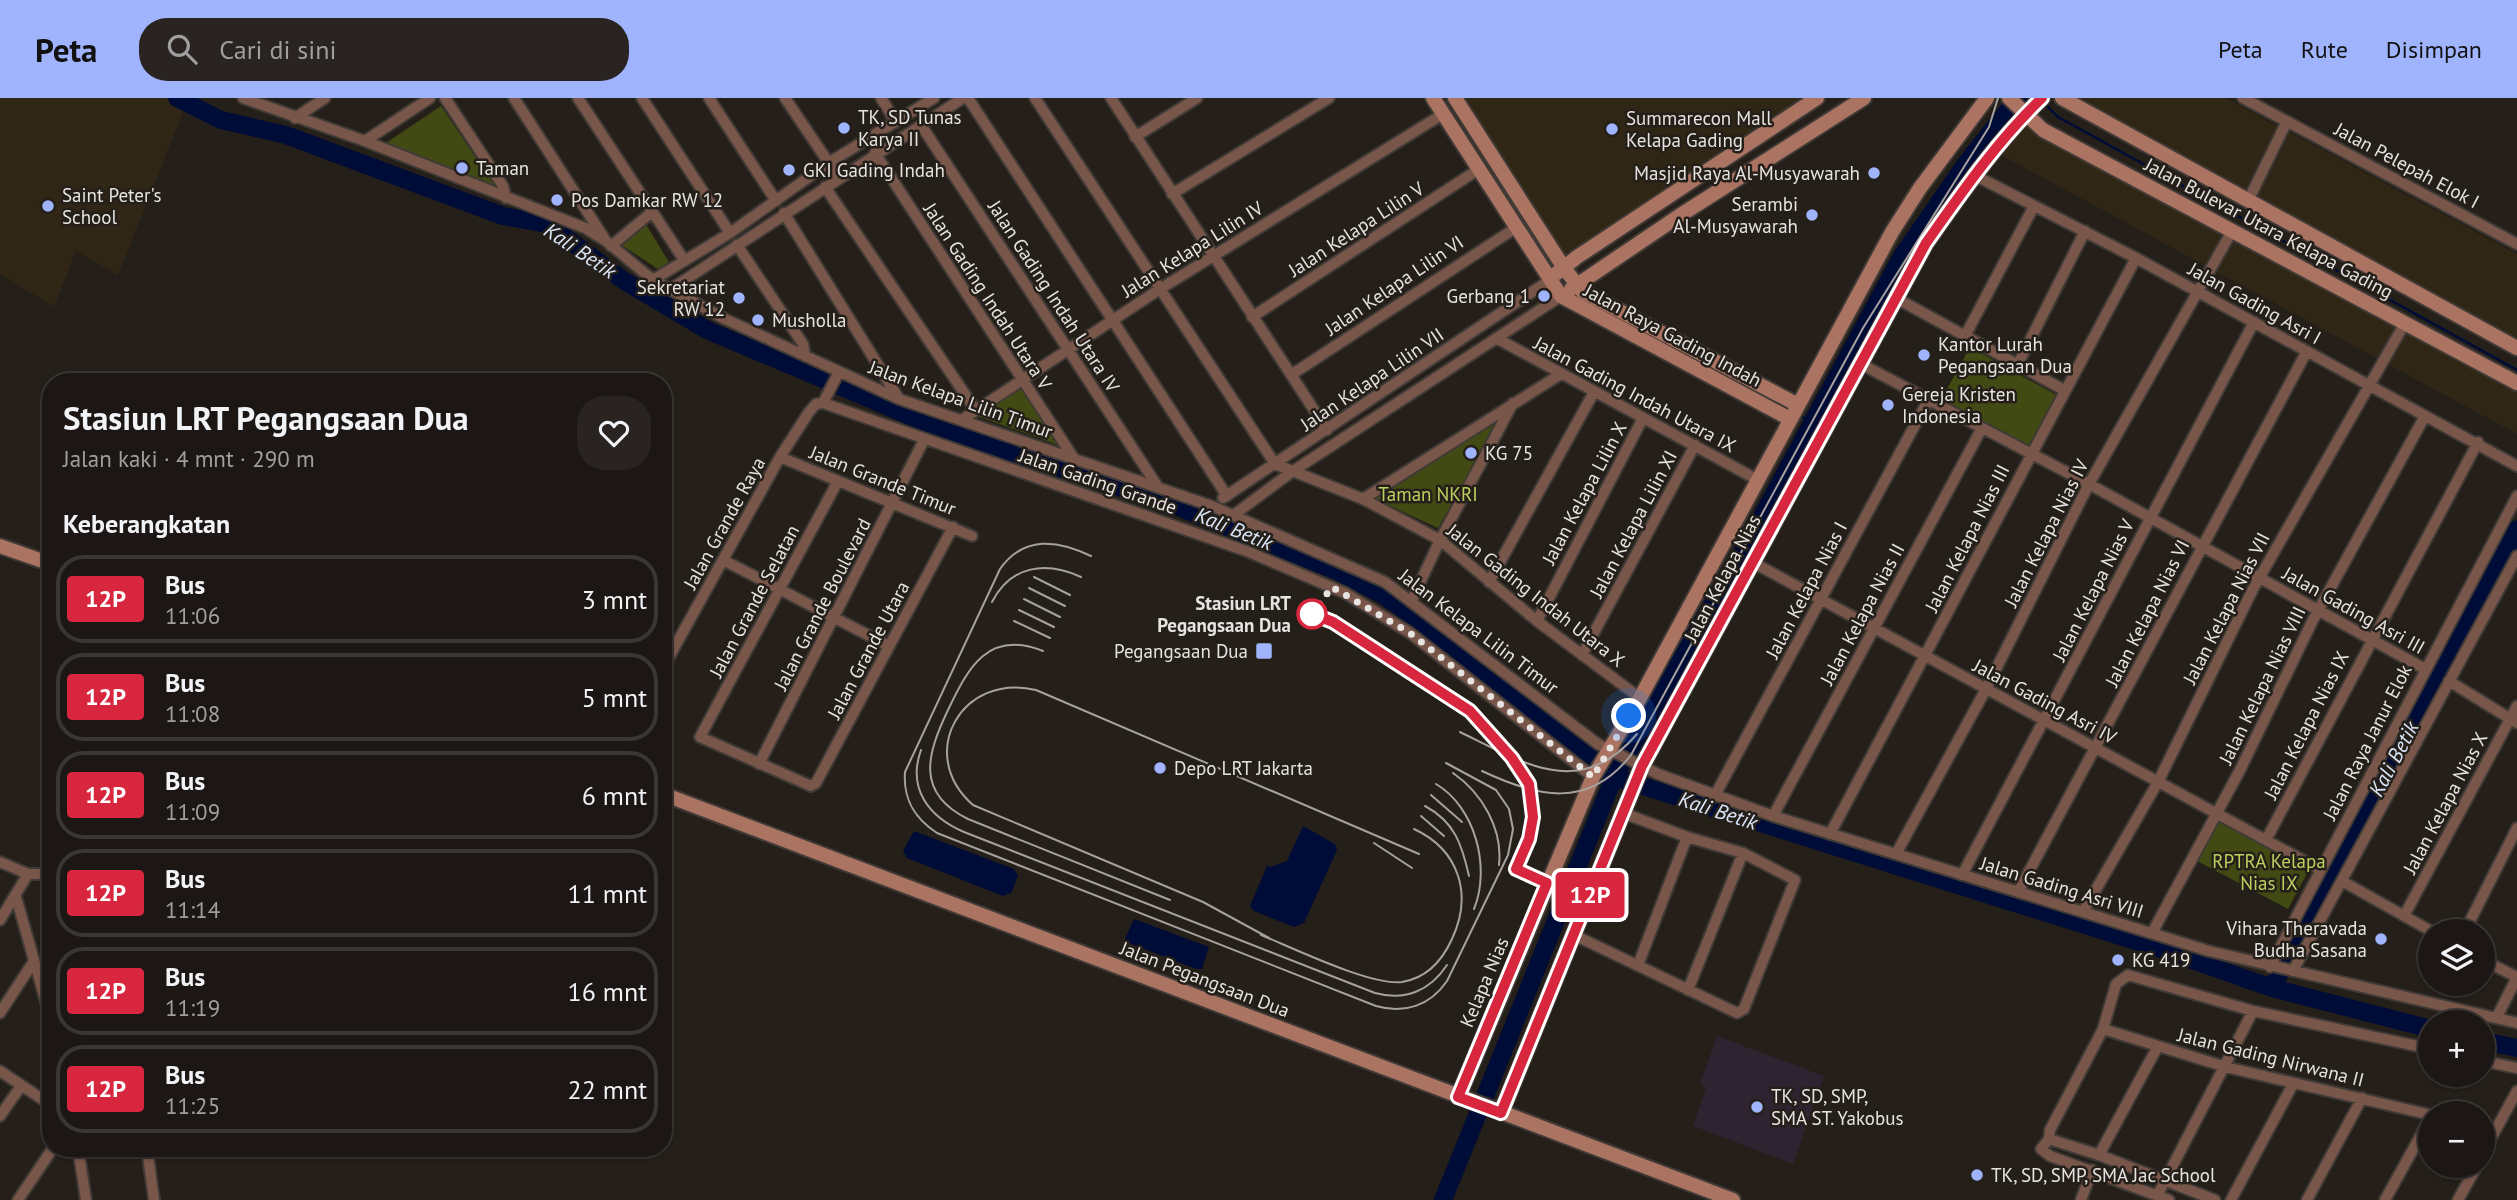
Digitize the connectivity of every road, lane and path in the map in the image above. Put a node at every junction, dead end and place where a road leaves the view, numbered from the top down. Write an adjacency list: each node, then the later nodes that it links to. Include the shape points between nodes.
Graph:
1 (243, 98): 28 (street, Jalan Kelapa Lilin Timur)
2 (325, 98): 28 (street)
3 (430, 98): 33 (street)
4 (445, 98): 44 (street, via 503,186)
5 (514, 98): 54 (street)
6 (578, 98): 48 (street)
7 (642, 98): 53 (street)
8 (709, 98): 45 (street)
9 (785, 98): 37 (street)
10 (881, 98): 30 (street)
11 (934, 98): 30 (street)
12 (966, 98): 31 (street); 69 (street)
13 (1035, 98): 64 (street)
14 (1111, 98): 32 (street)
15 (1197, 98): 32 (street)
16 (1329, 98): 42 (street)
17 (1433, 98): 27 (street, Jalan Raya Gading Indah)
18 (1455, 98): 60 (street, Jalan Raya Gading Indah)
19 (1817, 98): 35 (street)
20 (1864, 98): 40 (street)
21 (1987, 98): 92 (street, Jalan Kelapa Nias, via 1906,209)
22 (2062, 98): 25 (street, Jalan Bulevar Utara Kelapa Gading)
23 (2243, 98): 29 (street, Jalan Pelepah Elok I)
24 (2010, 99): 26 (street, Jalan Bulevar Utara Kelapa Gading)
25 (2074, 103): 46 (street, Jalan Bulevar Utara Kelapa Gading)
26 (2030, 107): 39 (street, Jalan Kelapa Nias); 52 (street, Jalan Bulevar Utara Kelapa Gading, via 2043,130)
27 (1443, 114): 36 (street, Jalan Raya Gading Indah); 57 (street, Jalan Kelapa Lilin IV)
28 (295, 118): 33 (street, Jalan Kelapa Lilin Timur)
29 (2287, 121): 46 (street); 55 (street, Jalan Pelepah Elok I)
30 (896, 122): 37 (street)
31 (921, 125): 34 (street); 75 (street, Jalan Gading Indah Utara IV)
32 (1135, 137): 42 (street)
33 (365, 141): 44 (street, Jalan Kelapa Lilin Timur)
34 (875, 153): 37 (street); 83 (street, Jalan Gading Indah Utara V)
35 (1714, 165): 38 (street); 40 (street)
36 (1479, 169): 50 (street, Jalan Raya Gading Indah); 68 (street, Jalan Kelapa Lilin V)
37 (835, 172): 41 (street); 45 (street)
38 (1699, 175): 43 (street); 60 (street)
39 (1974, 175): 47 (street, Jalan Gading Asri I); 67 (street, Jalan Kelapa Nias)
40 (1729, 186): 43 (street)
41 (825, 187): 49 (street); 93 (street)
42 (1172, 194): 57 (street)
43 (1712, 195): 63 (street)
44 (506, 198): 54 (street, Jalan Kelapa Lilin Timur, via 585,228)
45 (776, 201): 53 (street)
46 (2248, 201): 74 (street, Jalan Bulevar Utara Kelapa Gading)
47 (2034, 206): 51 (street, Jalan Gading Asri I); 72 (street)
48 (652, 212): 54 (street); 59 (street)
49 (784, 213): 56 (street); 89 (street)
50 (1517, 227): 61 (street, Jalan Raya Gading Indah); 82 (street, Jalan Kelapa Lilin VI)
51 (2085, 231): 58 (street, Jalan Gading Asri I); 79 (street)
52 (2232, 231): 65 (street, Jalan Kelapa Nias IV); 71 (street, Jalan Bulevar Utara Kelapa Gading)
53 (730, 233): 59 (street)
54 (609, 243): 62 (street, Jalan Kelapa Lilin Timur)
55 (2517, 244)
56 (737, 245): 62 (street); 77 (street, via 803,344)
57 (1214, 255): 64 (street, Jalan Kelapa Lilin IV); 68 (street)
58 (2136, 258): 65 (street, Jalan Gading Asri I); 86 (street, Jalan Kelapa Nias III)
59 (684, 260): 62 (street)
60 (1564, 268): 61 (street); 63 (street, Jalan Raya Gading Indah)
61 (1550, 280): 66 (street, Jalan Raya Gading Indah); 99 (street, Jalan Kelapa Lilin VII)
62 (663, 285): 77 (street, Jalan Kelapa Lilin Timur)
63 (1577, 285): 66 (street); 92 (street, Jalan Raya Gading Indah)
64 (1160, 289): 69 (street, Jalan Kelapa Lilin IV); 106 (street)
65 (2199, 292): 70 (street, Jalan Gading Asri I); 111 (street, Jalan Kelapa Nias IV)
66 (1561, 296): 73 (street, Jalan Kelapa Lilin VII); 97 (street, Jalan Raya Gading Indah)
67 (1894, 297): 72 (street); 78 (street, Jalan Kelapa Nias)
68 (1252, 317): 82 (street)
69 (1111, 321): 75 (street, Jalan Kelapa Lilin IV); 113 (street)
70 (2254, 322): 76 (street, Jalan Gading Asri I); 119 (street, Jalan Kelapa Nias V)
71 (2405, 323): 84 (street, Jalan Bulevar Utara Kelapa Gading); 85 (street, Jalan Kelapa Nias VII)
72 (1965, 335): 79 (street)
73 (1496, 338): 81 (street, Jalan Gading Indah Utara IX); 108 (street, Jalan Kelapa Lilin VII)
74 (2517, 348)
75 (1068, 350): 83 (street, Jalan Kelapa Lilin IV); 112 (street, Jalan Gading Indah Utara IV)
76 (2307, 351): 85 (street, Jalan Gading Asri I); 123 (street, Jalan Kelapa Nias VI)
77 (807, 358): 80 (street, Jalan Kelapa Lilin Timur)
78 (1859, 363): 88 (street, Jalan Gading Asri III); 128 (street, Jalan Kelapa Nias)
79 (2018, 364): 86 (street)
80 (836, 373): 89 (street, Jalan Kelapa Lilin Timur); 90 (street, Jalan Grande Raya)
81 (1561, 374): 87 (street, Jalan Gading Indah Utara IX); 91 (street)
82 (1291, 375): 99 (street)
83 (1021, 380): 93 (street, Jalan Kelapa Lilin IV); 105 (street, Jalan Gading Indah Utara V)
84 (2517, 383)
85 (2367, 384): 94 (street, Jalan Gading Asri I); 129 (street, Jalan Kelapa Nias VII)
86 (2064, 390): 103 (street, Jalan Kelapa Nias III)
87 (1594, 392): 95 (street, Jalan Gading Indah Utara IX); 130 (street)
88 (1929, 399): 98 (street, Jalan Gading Asri III); 133 (street, Jalan Kelapa Nias I)
89 (898, 400): 96 (street, Jalan Kelapa Lilin Timur)
90 (824, 401): 100 (street, Jalan Gading Grande); 104 (street, Jalan Grande Raya, via 809,412)
91 (1514, 401): 115 (street); 122 (street)
92 (1798, 405): 97 (street, Jalan Kelapa Nias)
93 (975, 409): 96 (street, Jalan Kelapa Lilin IV)
94 (2425, 416): 101 (street, Jalan Gading Asri I); 134 (street, Jalan Kelapa Nias VIII)
95 (1643, 418): 102 (street, Jalan Gading Indah Utara IX); 136 (street, Jalan Kelapa Lilin X)
96 (963, 419): 105 (street, Jalan Kelapa Lilin Timur)
97 (1790, 419): 109 (street, Jalan Kelapa Nias)
98 (1982, 428): 103 (street, Jalan Gading Asri III); 137 (street, Jalan Kelapa Nias II)
99 (1327, 430): 106 (street, Jalan Kelapa Lilin VII)
100 (920, 439): 116 (street, Jalan Grande Boulevard); 154 (street, Jalan Gading Grande, via 1249,552 1346,593 1410,633)
101 (2477, 442): 107 (street, Jalan Gading Asri I); 138 (street, Jalan Kelapa Nias IX)
102 (1695, 446): 109 (street, Jalan Gading Indah Utara IX); 141 (street, Jalan Kelapa Lilin XI)
103 (2030, 454): 111 (street, Jalan Gading Asri III); 142 (street, Jalan Kelapa Nias III)
104 (780, 457): 110 (street, Jalan Grande Timur); 126 (street, Jalan Grande Raya)
105 (1073, 457): 112 (street, Jalan Kelapa Lilin Timur)
106 (1275, 464): 108 (street, Jalan Gading Indah Utara X); 113 (street, Jalan Kelapa Lilin VII)
107 (2517, 466)
108 (1293, 471): 115 (street, Jalan Gading Indah Utara X); 118 (street, Jalan Kelapa Lilin VII)
109 (1758, 480): 146 (street, Jalan Kelapa Nias)
110 (838, 481): 116 (street, Jalan Grande Timur); 131 (street, Jalan Grande Selatan)
111 (2089, 484): 119 (street, Jalan Gading Asri III); 145 (street, Jalan Kelapa Nias IV)
112 (1158, 487): 117 (street, Jalan Kelapa Lilin Timur)
113 (1227, 496): 117 (street, Jalan Kelapa Lilin VII)
114 (2517, 496): 143 (street, Jalan Raya Janur Elok)
115 (1363, 499): 122 (street, Jalan Gading Indah Utara X)
116 (894, 503): 120 (street, Jalan Grande Timur); 135 (street, Jalan Grande Boulevard)
117 (1212, 506): 118 (street, Jalan Kelapa Lilin Timur)
118 (1235, 514): 132 (street, Jalan Kelapa Lilin Timur, via 1385,582)
119 (2150, 518): 123 (street, Jalan Gading Asri III); 148 (street, Jalan Kelapa Nias V)
120 (953, 527): 121 (street, Jalan Grande Timur); 139 (street, Jalan Grande Utara)
121 (972, 536)
122 (1440, 540): 130 (street, Jalan Gading Indah Utara X); 132 (street)
123 (2202, 545): 129 (street, Jalan Gading Asri III); 150 (street, Jalan Kelapa Nias VI)
124 (0, 546): 127 (street)
125 (2517, 556): 144 (street)
126 (723, 560): 131 (street); 140 (street, Jalan Grande Raya)
127 (42, 561)
128 (1752, 562): 133 (street, Jalan Gading Asri IV); 153 (street, Jalan Kelapa Nias)
129 (2259, 578): 134 (street, Jalan Gading Asri III); 155 (street, Jalan Kelapa Nias VII)
130 (1489, 582): 136 (street, Jalan Gading Indah Utara X)
131 (780, 589): 135 (street); 152 (street, Jalan Grande Selatan, via 700,737)
132 (1412, 600): 151 (street, Jalan Kelapa Lilin Timur)
133 (1821, 600): 137 (street, Jalan Gading Asri IV); 157 (street, Jalan Kelapa Nias I)
134 (2319, 611): 138 (street, Jalan Gading Asri III); 159 (street, Jalan Kelapa Nias VIII)
135 (835, 617): 139 (street); 152 (street, Jalan Grande Boulevard)
136 (1537, 621): 141 (street, Jalan Gading Indah Utara X)
137 (1874, 628): 142 (street, Jalan Gading Asri IV); 160 (street, Jalan Kelapa Nias II)
138 (2370, 640): 143 (street, Jalan Gading Asri III); 164 (street, Jalan Kelapa Nias IX)
139 (889, 646): 152 (street, Jalan Grande Utara, via 816,783 811,786)
140 (672, 652)
141 (1582, 655): 146 (street, Jalan Gading Indah Utara X)
142 (1926, 657): 145 (street, Jalan Gading Asri IV); 162 (street, Jalan Kelapa Nias III)
143 (2425, 668): 168 (street, Jalan Raya Janur Elok)
144 (2449, 681): 149 (street); 172 (street)
145 (1986, 689): 148 (street, Jalan Gading Asri IV); 166 (street, Jalan Kelapa Nias IV)
146 (1640, 698): 151 (street, Jalan Kelapa Nias)
147 (2517, 706): 149 (street, Jalan Kelapa Nias X)
148 (2045, 721): 150 (street, Jalan Gading Asri IV); 171 (street, Jalan Kelapa Nias V)
149 (2514, 721): 177 (street, Jalan Kelapa Nias X)
150 (2097, 749): 155 (street, Jalan Gading Asri IV); 174 (street, Jalan Kelapa Nias VI)
151 (1612, 754): 153 (street, Jalan Gading Asri VIII); 154 (street, Jalan Kelapa Nias)
152 (759, 764)
153 (1639, 769): 157 (street, Jalan Gading Asri VIII); 158 (street, Jalan Kelapa Nias)
154 (1595, 773): 173 (street, Jalan Kelapa Nias)
155 (2158, 782): 159 (street, Jalan Gading Asri IV); 176 (street, Jalan Kelapa Nias VII)
156 (672, 796): 205 (street, Jalan Pegangsaan Dua)
157 (1714, 797): 160 (street, Jalan Gading Asri VIII)
158 (1623, 813): 163 (street); 182 (street, Jalan Kelapa Nias)
159 (2216, 813): 164 (street, Jalan Gading Asri IV); 181 (street, Jalan Kelapa Nias VIII)
160 (1773, 816): 162 (street, Jalan Gading Asri VIII)
161 (2517, 828): 178 (street)
162 (1830, 834): 166 (street, Jalan Gading Asri VIII)
163 (1687, 837): 165 (street); 184 (street)
164 (2266, 840): 168 (street, Jalan Gading Asri IV)
165 (1744, 853): 190 (street); 190 (street, via 1796,880 1742,1012)
166 (1896, 854): 171 (street, Jalan Gading Asri VIII)
167 (0, 862): 169 (street)
168 (2321, 870): 186 (street, Jalan Raya Janur Elok)
169 (28, 874): 170 (street); 175 (street)
170 (42, 874)
171 (1962, 875): 174 (street, Jalan Gading Asri VIII)
172 (2342, 881): 177 (street); 187 (street)
173 (1547, 883): 205 (street, Kelapa Nias)
174 (2018, 892): 176 (street, Jalan Gading Asri VIII)
175 (16, 897): 179 (street); 183 (street)
176 (2083, 912): 181 (street, Jalan Gading Asri VIII)
177 (2404, 916): 180 (street)
178 (2471, 919)
179 (0, 920)
180 (2418, 924)
181 (2152, 933): 186 (street, Jalan Gading Asri VIII)
182 (1574, 935): 184 (street); 208 (street, Jalan Kelapa Nias)
183 (34, 961): 189 (street); 192 (street)
184 (1638, 965): 190 (street)
185 (2495, 966): 188 (street)
186 (2271, 967): 187 (street, Jalan Gading Asri VIII)
187 (2292, 971): 193 (street, Jalan Gading Asri VIII)
188 (2517, 977): 193 (street)
189 (42, 989)
190 (1688, 990)
191 (2253, 1011): 195 (street, via 2128,975 2116,984); 197 (street); 199 (street)
192 (0, 1013)
193 (2497, 1017): 194 (street, Jalan Gading Asri VIII)
194 (2517, 1023)
195 (2103, 1029): 196 (street, Jalan Gading Nirwana II); 212 (street)
196 (2158, 1046): 199 (street, Jalan Gading Nirwana II); 214 (street)
197 (2418, 1046)
198 (2495, 1063): 200 (street)
199 (2226, 1067): 202 (street, Jalan Gading Nirwana II); 220 (street)
200 (2517, 1068)
201 (0, 1071): 203 (street)
202 (2293, 1084): 206 (street, Jalan Gading Nirwana II); 231 (street)
203 (21, 1086): 207 (street); 210 (street)
204 (2517, 1091): 211 (street)
205 (1461, 1098): 208 (street, Jalan Pegangsaan Dua)
206 (2362, 1098): 209 (street, Jalan Gading Nirwana II); 232 (street)
207 (42, 1099)
208 (1499, 1113): 222 (street, Jalan Pegangsaan Dua)
209 (2418, 1113)
210 (0, 1116)
211 (2496, 1128)
212 (2049, 1139): 214 (street); 218 (street, via 2042,1145 2043,1153)
213 (2418, 1140): 233 (street)
214 (2099, 1155): 220 (street)
215 (47, 1157): 224 (street)
216 (79, 1157): 225 (street)
217 (148, 1157): 226 (street)
218 (2092, 1170): 221 (street); 228 (street)
219 (2470, 1178): 234 (street)
220 (2165, 1181): 223 (street); 230 (street)
221 (2142, 1195): 223 (street)
222 (1713, 1196): 227 (street, Jalan Pegangsaan Dua)
223 (2157, 1196): 229 (street)
224 (18, 1200)
225 (86, 1200)
226 (154, 1200)
227 (1733, 1200)
228 (2081, 1200)
229 (2169, 1200)
230 (2215, 1200)
231 (2231, 1200)
232 (2307, 1200)
233 (2385, 1200)
234 (2458, 1200)

